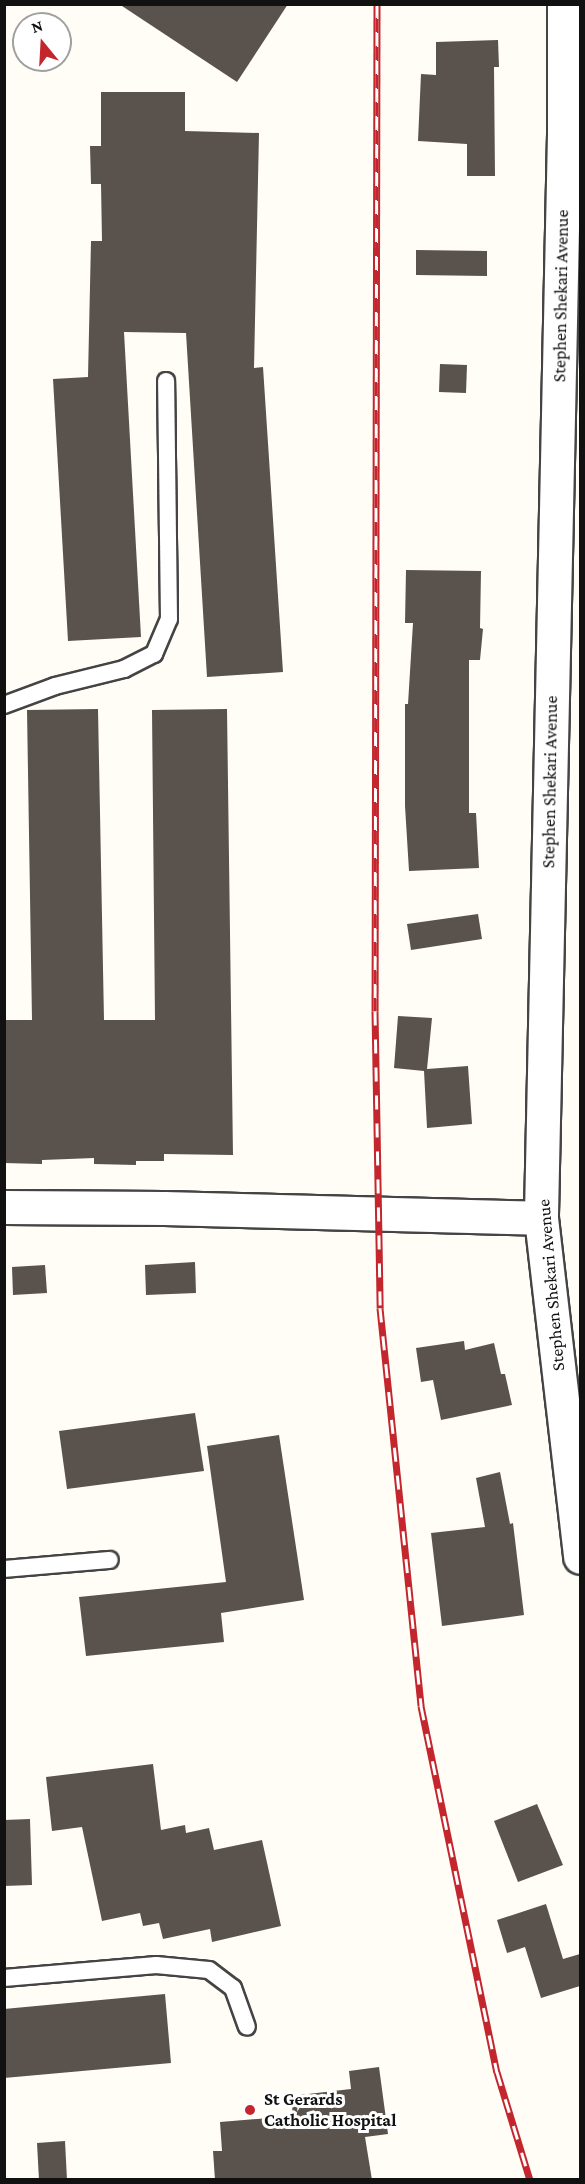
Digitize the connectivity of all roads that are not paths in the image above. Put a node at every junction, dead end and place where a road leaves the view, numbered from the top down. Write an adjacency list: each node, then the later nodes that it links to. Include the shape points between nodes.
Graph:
1 (564, 4): 2 (street, Stephen Shekari Avenue)
2 (572, 135): 6 (street, Stephen Shekari Avenue)
3 (166, 381): 4 (lane, via 169,619 154,654 124,669 55,686)
4 (4, 705)
5 (4, 1207): 6 (street)
6 (541, 1218): 7 (street, Stephen Shekari Avenue)
7 (580, 1557)
8 (110, 1560): 9 (lane)
9 (4, 1569)
10 (4, 1978): 11 (lane, via 156,1965 209,1971 232,1988)
11 (247, 2027)

